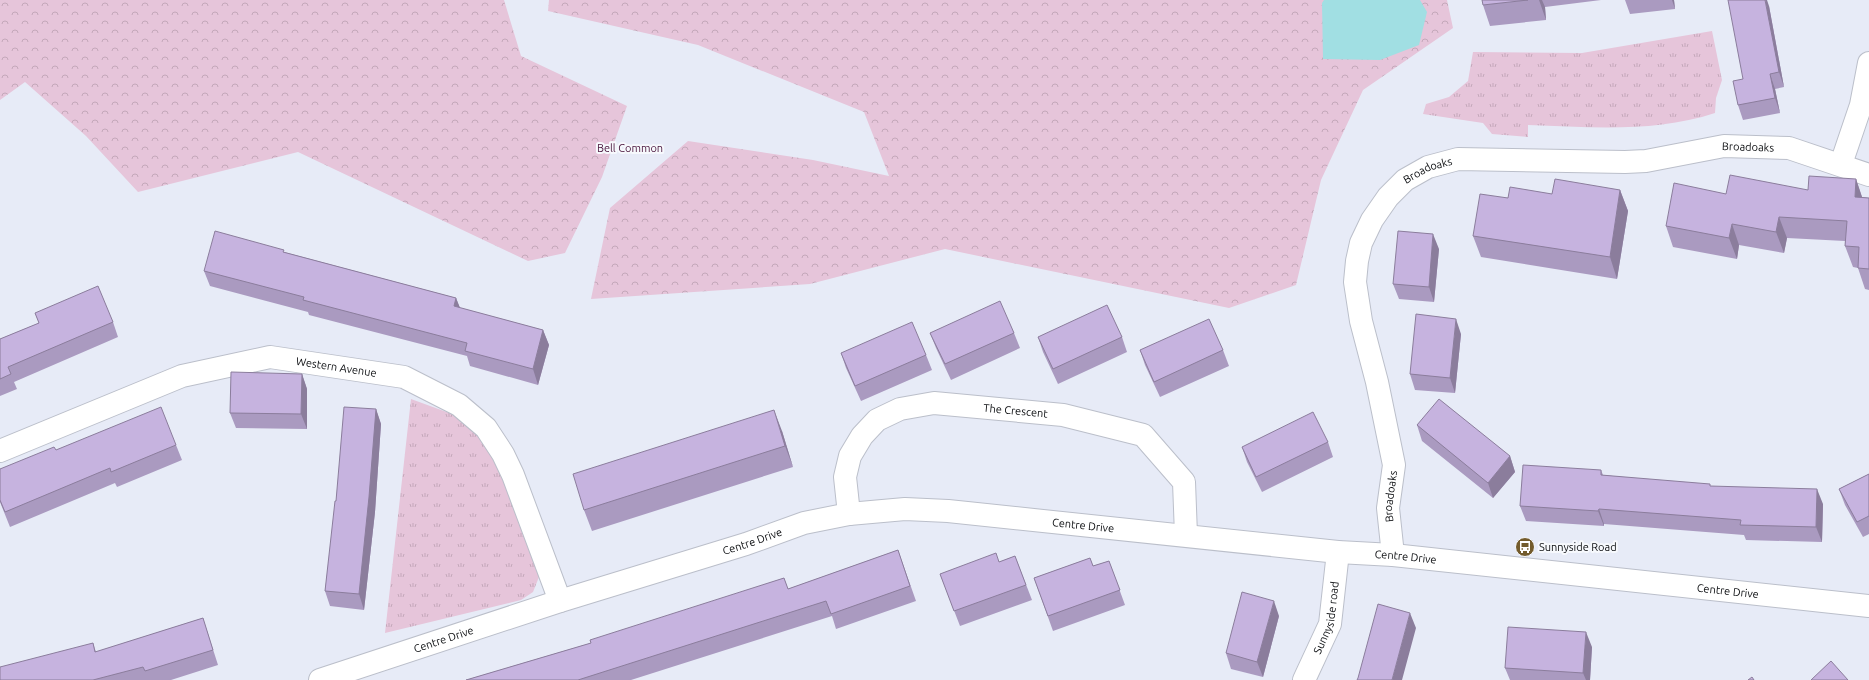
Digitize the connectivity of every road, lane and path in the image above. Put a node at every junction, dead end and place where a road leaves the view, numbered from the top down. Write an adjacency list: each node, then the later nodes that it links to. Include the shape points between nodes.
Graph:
1 (1869, 63): 2 (street, via 1861,106)
2 (1841, 164): 3 (street, Broadoaks); 8 (street, Broadoaks, via 1789,148 1724,146 1646,161 1458,159 1428,167 1405,180 1388,197 1369,226 1361,243 1356,282 1362,321 1394,465 1388,508)
3 (1869, 175)
4 (0, 451): 9 (street, Western Avenue, via 182,376 270,357 404,377 459,405 486,428 513,475)
5 (849, 514): 6 (street, Centre Drive, via 905,509 948,511); 6 (street, The Crescent, via 845,477 850,456 862,436 877,420 900,409 934,403 1063,415 1143,435 1184,482); 9 (street, Centre Drive, via 804,523 746,544)
6 (1186, 535): 7 (street, Centre Drive)
7 (1338, 552): 8 (street, Centre Drive); 12 (street, Sunnyside road, via 1330,624)
8 (1393, 555): 10 (street, Centre Drive)
9 (560, 601): 11 (street, Centre Drive)
10 (1869, 606)
11 (320, 680)
12 (1304, 680)

